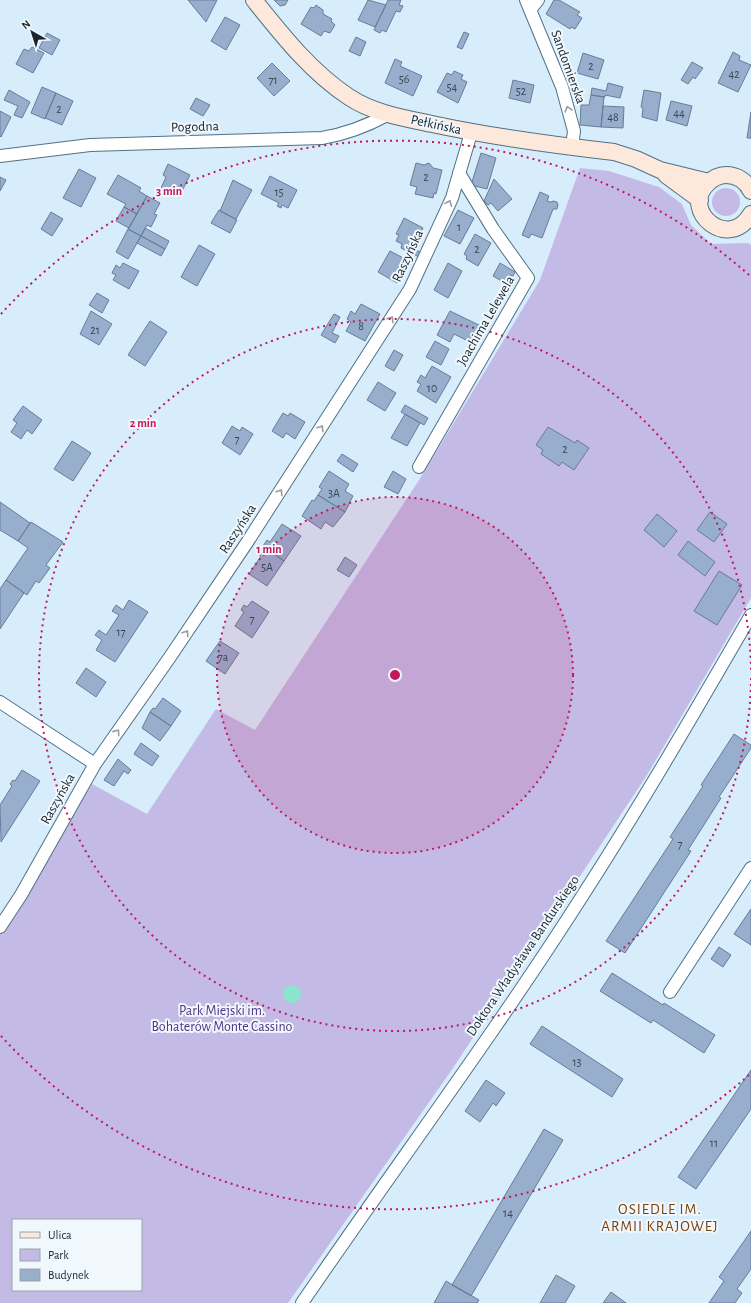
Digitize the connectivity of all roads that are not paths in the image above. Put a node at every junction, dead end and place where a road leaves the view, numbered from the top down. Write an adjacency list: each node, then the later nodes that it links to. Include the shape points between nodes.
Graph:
1 (254, 0): 4 (street, Pełkińska, via 318,74 350,98)
2 (538, 0): 3 (street)
3 (528, 5): 6 (street, Sandomierska, one-way to 3, via 574,131 562,87)
4 (387, 114): 5 (street, Pełkińska); 7 (street, Pogodna, via 364,127 322,138 90,145)
5 (471, 133): 6 (street, Pełkińska); 9 (street, Raszyńska)
6 (572, 147): 8 (street, Pełkińska, via 614,152)
7 (0, 156)
8 (660, 170): 11 (street, Pełkińska); 13 (street, Pełkińska)
9 (459, 173): 15 (street, Joachima Lelewela, via 493,229 528,278); 18 (street, Raszyńska, one-way to 9, via 250,538 410,290 452,198)
10 (745, 176): 11 (street, via 725,175); 12 (street)
11 (709, 182): 13 (street, via 701,193)
12 (751, 191)
13 (700, 200): 14 (street, via 703,215 714,226 728,229)
14 (747, 223)
15 (419, 467)
16 (751, 615): 22 (street, Doktora Władysława Bandurskiego, via 659,774 581,899)
17 (0, 702): 18 (street)
18 (95, 764): 20 (street, Raszyńska)
19 (751, 868): 21 (street)
20 (0, 927)
21 (670, 992)
22 (302, 1303)

